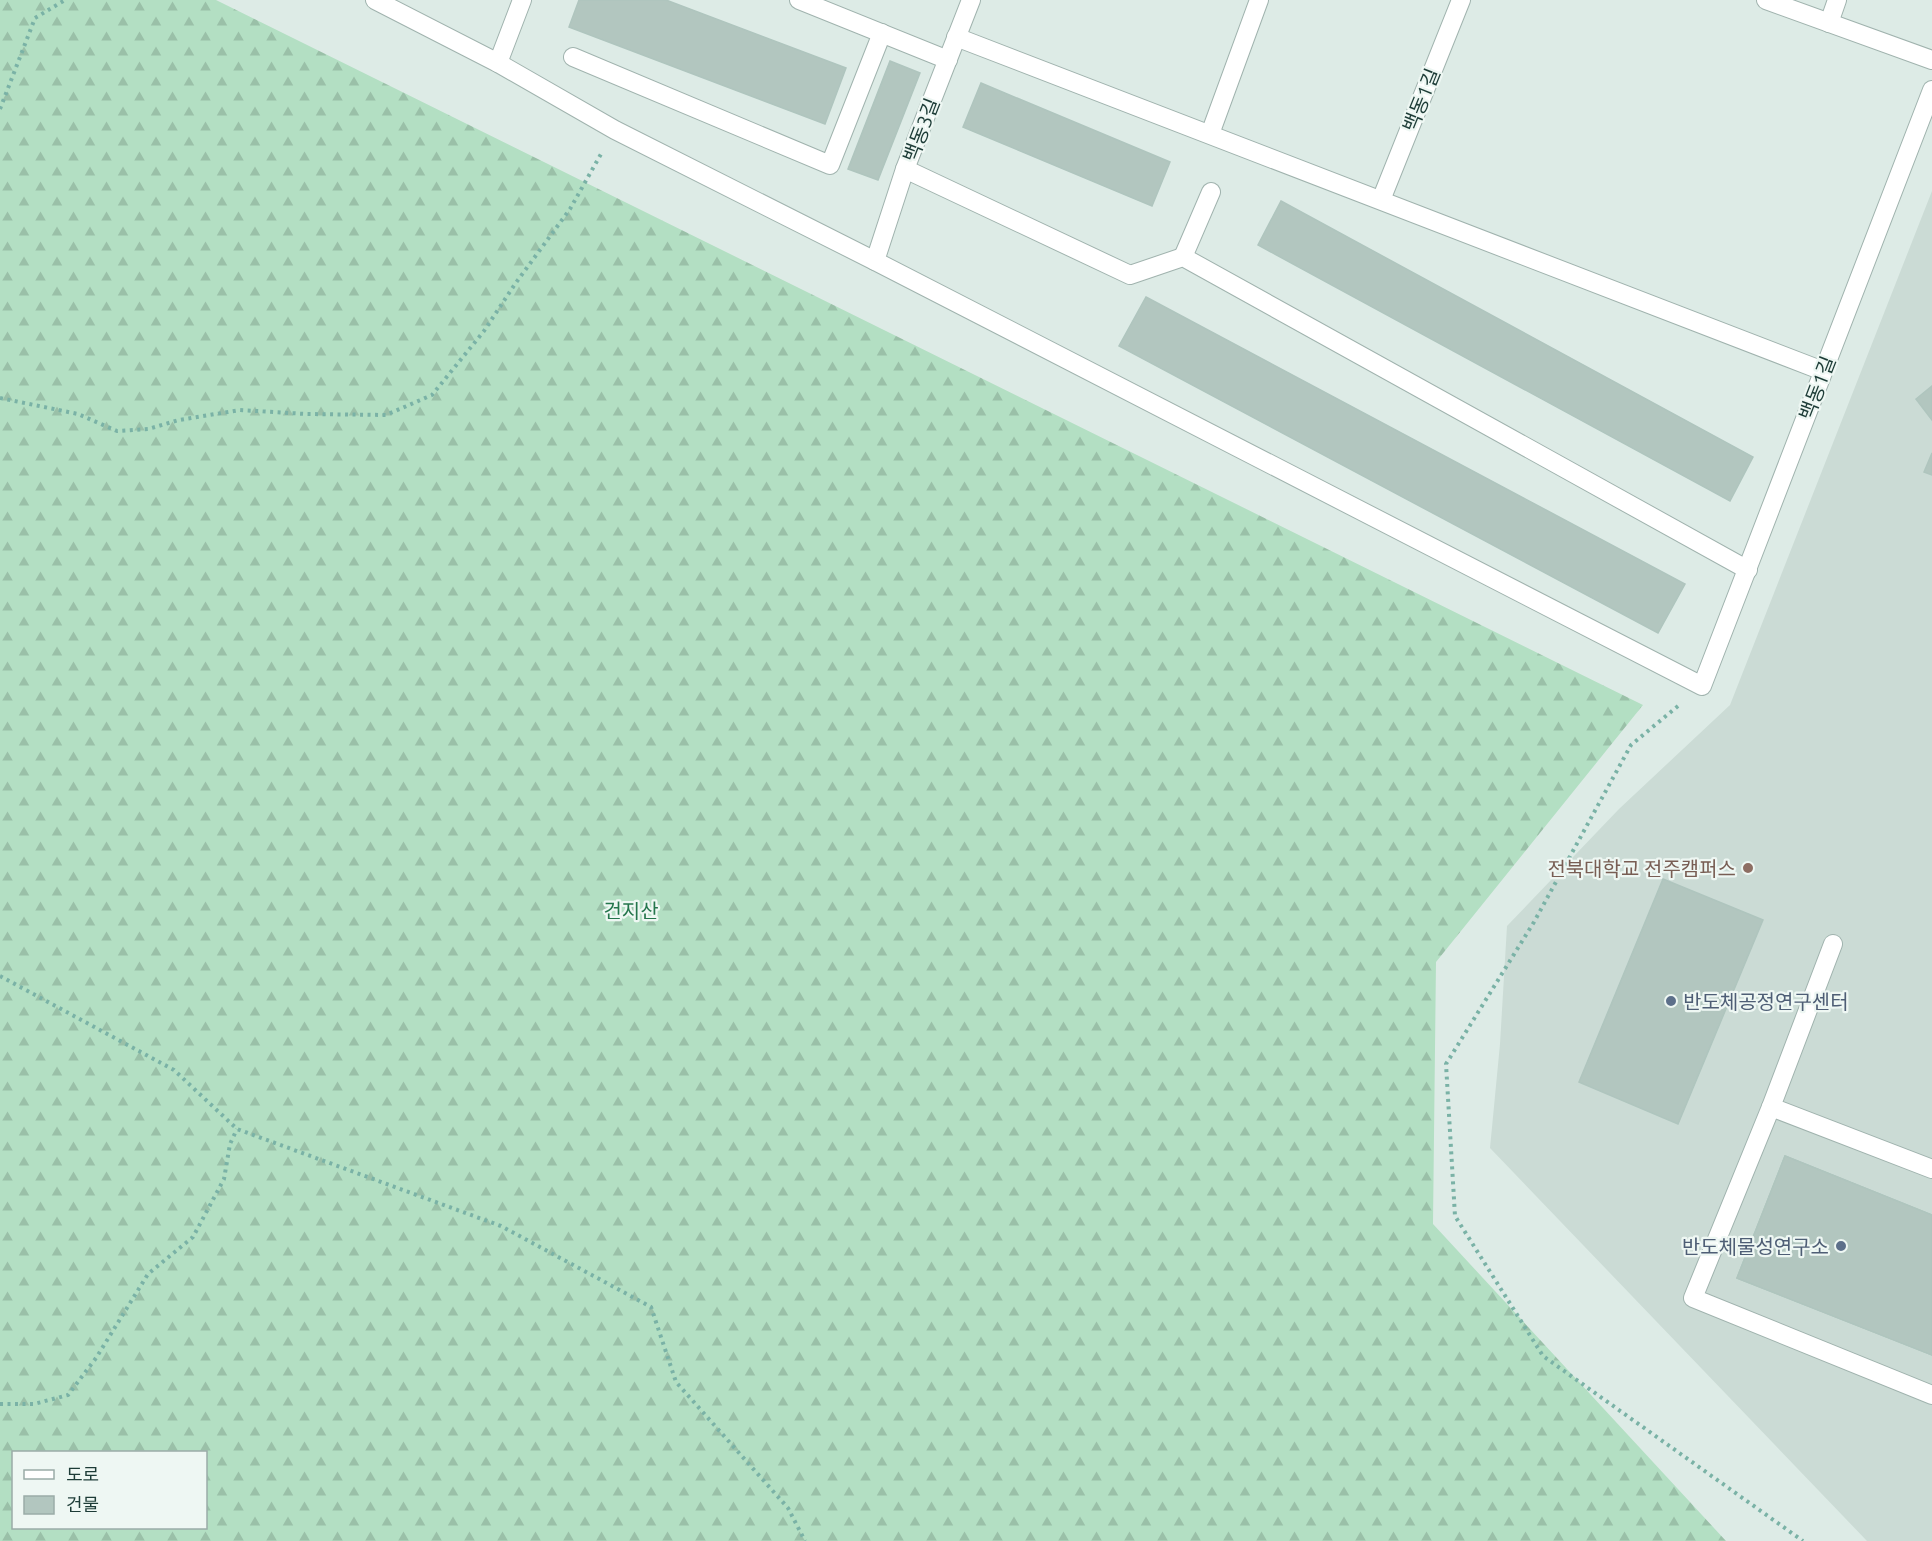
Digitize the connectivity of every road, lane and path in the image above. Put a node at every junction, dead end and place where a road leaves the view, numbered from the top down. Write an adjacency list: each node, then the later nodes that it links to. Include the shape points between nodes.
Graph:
1 (65, 0): 18 (path, via 35,18)
2 (375, 0): 16 (street)
3 (522, 0): 16 (street)
4 (799, 0): 11 (street)
5 (971, 0): 12 (street, 백동3길)
6 (1259, 0): 20 (street)
7 (1461, 0): 23 (street, 백동1길)
8 (1766, 0): 10 (street)
9 (1838, 0): 10 (street)
10 (1828, 23): 15 (street)
11 (882, 33): 13 (street, via 830,165); 14 (street)
12 (956, 37): 14 (street, 백동3길); 20 (street)
13 (573, 57)
14 (948, 60): 21 (street, 백동3길)
15 (1932, 60)
16 (498, 63): 19 (street)
17 (1932, 90): 26 (street, 백동1길)
18 (0, 109)
19 (615, 130): 25 (street); 27 (path, via 570,208 484,331 432,395 386,415 240,410 148,429 117,431 78,414)
20 (1210, 134): 23 (street)
21 (905, 169): 24 (street, via 1130,275); 25 (street, 백동3길)
22 (1211, 192): 24 (street)
23 (1381, 200): 26 (street)
24 (1183, 257): 28 (street)
25 (875, 261): 29 (street)
26 (1823, 371): 28 (street, 백동1길)
27 (0, 398)
28 (1748, 570): 29 (street, 백동1길)
29 (1702, 686): 38 (path, via 1631,745 1534,922 1446,1064 1455,1216 1543,1356)
30 (1833, 944): 32 (street)
31 (0, 976): 33 (path, via 174,1070)
32 (1771, 1107): 34 (street); 35 (street, via 1693,1298)
33 (237, 1129): 36 (path, via 230,1143 224,1179 193,1237 148,1274 68,1395 34,1404); 37 (path, via 501,1226 651,1307 676,1382 788,1508)
34 (1932, 1169)
35 (1932, 1395)
36 (0, 1404)
37 (805, 1541)
38 (1803, 1541)

